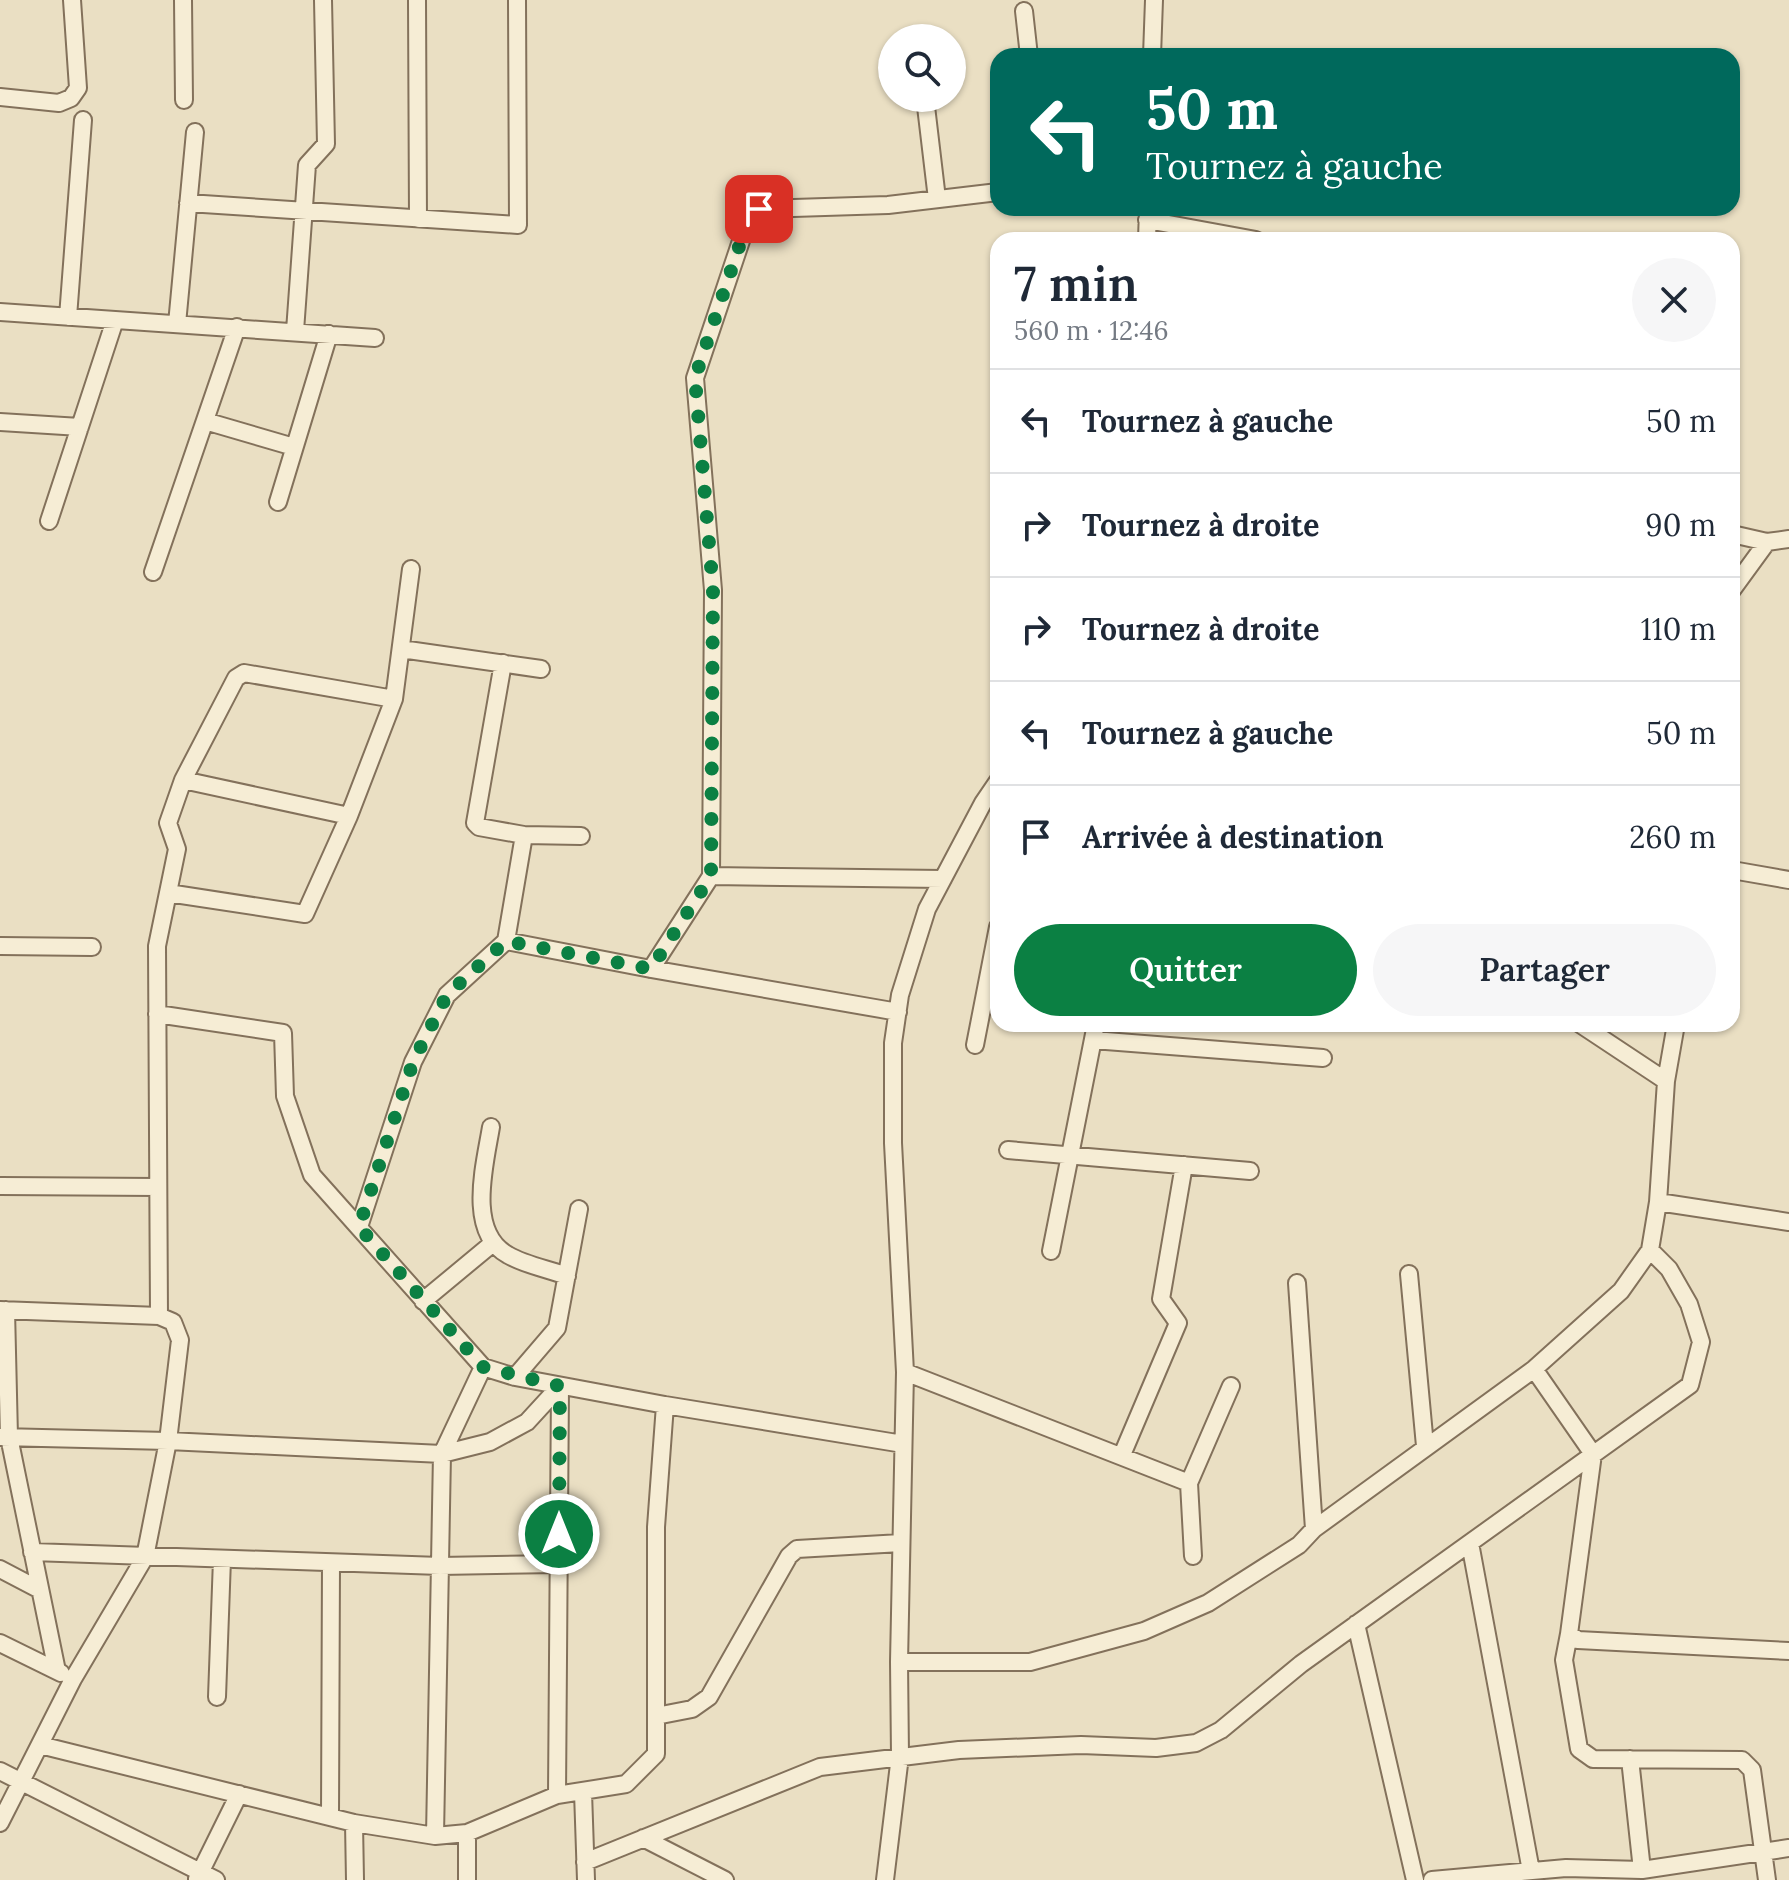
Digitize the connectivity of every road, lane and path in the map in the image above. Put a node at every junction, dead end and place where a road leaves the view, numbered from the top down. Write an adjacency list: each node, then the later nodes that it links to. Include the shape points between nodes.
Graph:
1 (72, 0): 10 (street, via 78,88 71,98 59,103)
2 (183, 0): 11 (street)
3 (323, 0): 18 (street, via 326,144 307,165)
4 (417, 0): 20 (street)
5 (517, 0): 20 (street, via 518,225)
6 (1154, 0): 9 (street)
7 (1024, 11): 8 (street)
8 (1028, 48)
9 (1152, 48)
10 (0, 97)
11 (184, 100)
12 (927, 112): 16 (street)
13 (83, 120): 23 (street)
14 (195, 132): 17 (street)
15 (990, 193): 16 (street)
16 (937, 199): 52 (street, via 759,209 748,220 695,378 713,590)
17 (188, 203): 18 (street); 25 (street)
18 (304, 211): 20 (street); 27 (street)
19 (1156, 216): 21 (street)
20 (418, 219)
21 (1223, 232)
22 (0, 312): 23 (street)
23 (68, 317): 24 (street)
24 (115, 320): 25 (street); 32 (street)
25 (177, 324): 26 (street)
26 (237, 327): 27 (street); 30 (street)
27 (295, 331): 28 (street)
28 (329, 334): 29 (street); 33 (street)
29 (375, 338)
30 (205, 421): 33 (street); 40 (street)
31 (0, 422): 32 (street)
32 (80, 427): 35 (street)
33 (294, 447): 34 (street)
34 (278, 502)
35 (49, 521)
36 (1740, 536): 38 (street)
37 (1789, 539): 38 (street)
38 (1767, 542): 41 (street)
39 (411, 569): 42 (street)
40 (153, 572)
41 (1740, 579)
42 (401, 649): 43 (street); 45 (street)
43 (503, 663): 44 (street); 49 (street, via 475,823)
44 (541, 669)
45 (394, 699): 46 (street, via 244,673 236,678); 48 (street)
46 (183, 780): 48 (street); 55 (street, via 168,823 177,849)
47 (990, 805): 53 (street)
48 (349, 816): 55 (street, via 305,914)
49 (524, 835): 50 (street); 56 (street)
50 (581, 836)
51 (1740, 871): 54 (street)
52 (711, 876): 53 (street); 60 (street)
53 (943, 879): 61 (street, via 927,909)
54 (1789, 880)
55 (168, 893): 62 (street, via 157,946)
56 (506, 941): 60 (street); 79 (street, via 447,995 413,1062)
57 (0, 946): 58 (street)
58 (92, 947)
59 (990, 968): 66 (street)
60 (651, 969): 61 (street)
61 (898, 1012): 91 (street, via 893,1143)
62 (157, 1014): 75 (street); 79 (street, via 283,1033 285,1096 312,1175)
63 (1094, 1032): 67 (street); 71 (street)
64 (1592, 1032): 68 (street)
65 (1675, 1032): 68 (street)
66 (975, 1045)
67 (1323, 1058)
68 (1666, 1081): 76 (street)
69 (491, 1127): 80 (street, via 481,1213)
70 (1008, 1150): 71 (street)
71 (1070, 1155): 72 (street); 82 (street)
72 (1184, 1165): 73 (street); 102 (street, via 1161,1299 1178,1323)
73 (1250, 1171)
74 (0, 1186): 75 (street)
75 (158, 1187): 88 (street)
76 (1658, 1202): 78 (street); 81 (street)
77 (579, 1209): 84 (street)
78 (1789, 1222)
79 (359, 1227): 86 (street)
80 (493, 1243): 84 (street, via 507,1255); 86 (street)
81 (1650, 1250): 90 (street, via 1621,1291); 101 (street, via 1669,1269 1689,1304 1701,1342 1690,1385)
82 (1051, 1251)
83 (1409, 1274): 99 (street)
84 (567, 1276): 92 (street, via 557,1328)
85 (1297, 1283): 104 (street)
86 (423, 1301): 89 (street)
87 (3, 1310): 88 (street); 96 (street)
88 (159, 1316): 97 (street, via 173,1322 180,1340)
89 (483, 1367): 92 (street); 100 (street)
90 (1534, 1369): 99 (street); 101 (street)
91 (905, 1372): 98 (street); 102 (street)
92 (515, 1377): 93 (street)
93 (560, 1386): 95 (street); 100 (street, via 527,1422 490,1442); 112 (street)
94 (1231, 1386): 103 (street)
95 (665, 1405): 98 (street); 124 (street, via 656,1527)
96 (4, 1437): 97 (street); 107 (street)
97 (168, 1441): 100 (street); 109 (street)
98 (903, 1444): 105 (street)
99 (1425, 1446): 104 (street)
100 (442, 1454): 113 (street)
101 (1593, 1454): 106 (street); 117 (street)
102 (1122, 1455): 103 (street)
103 (1189, 1483): 108 (street)
104 (1314, 1529): 120 (street, via 1299,1545 1208,1603 1144,1631 1030,1662)
105 (901, 1543): 120 (street); 124 (street, via 797,1549 709,1697 692,1709)
106 (1470, 1543): 116 (street); 143 (street)
107 (32, 1552): 109 (street); 115 (street)
108 (1193, 1556)
109 (145, 1557): 110 (street); 122 (street)
110 (222, 1559): 111 (street); 123 (street)
111 (331, 1563): 113 (street); 133 (street)
112 (559, 1564): 113 (street); 132 (street)
113 (440, 1566): 137 (street)
114 (0, 1569): 115 (street)
115 (40, 1590): 121 (street)
116 (1356, 1624): 126 (street, via 1221,1730 1196,1743); 151 (street)
117 (1569, 1634): 119 (street, via 1578,1640); 127 (street, via 1564,1660 1579,1749 1593,1759)
118 (0, 1643): 121 (street)
119 (1789, 1651)
120 (899, 1662): 126 (street)
121 (57, 1671): 122 (street)
122 (73, 1679): 125 (street)
123 (217, 1697)
124 (656, 1716): 130 (street, via 656,1754 626,1784)
125 (40, 1745): 129 (street); 131 (street)
126 (900, 1756): 138 (street, via 820,1767); 150 (street)
127 (1630, 1759): 140 (street, via 1742,1760 1752,1770); 142 (street)
128 (0, 1771): 129 (street)
129 (21, 1782): 134 (street); 144 (street)
130 (583, 1792): 132 (street); 141 (street)
131 (239, 1794): 133 (street); 144 (street)
132 (557, 1795): 136 (street)
133 (330, 1817): 135 (street)
134 (0, 1823)
135 (354, 1823): 137 (street); 147 (street)
136 (467, 1833): 137 (street); 148 (street)
137 (435, 1836)
138 (643, 1838): 141 (street); 145 (street)
139 (1789, 1848): 140 (street)
140 (1763, 1851): 142 (street); 153 (street)
141 (585, 1862): 149 (street)
142 (1642, 1870): 143 (street)
143 (1531, 1871): 152 (street)
144 (198, 1876): 146 (street)
145 (716, 1878)
146 (216, 1880)
147 (355, 1880)
148 (467, 1880)
149 (586, 1880)
150 (885, 1880)
151 (1415, 1880)
152 (1432, 1880)
153 (1767, 1880)

